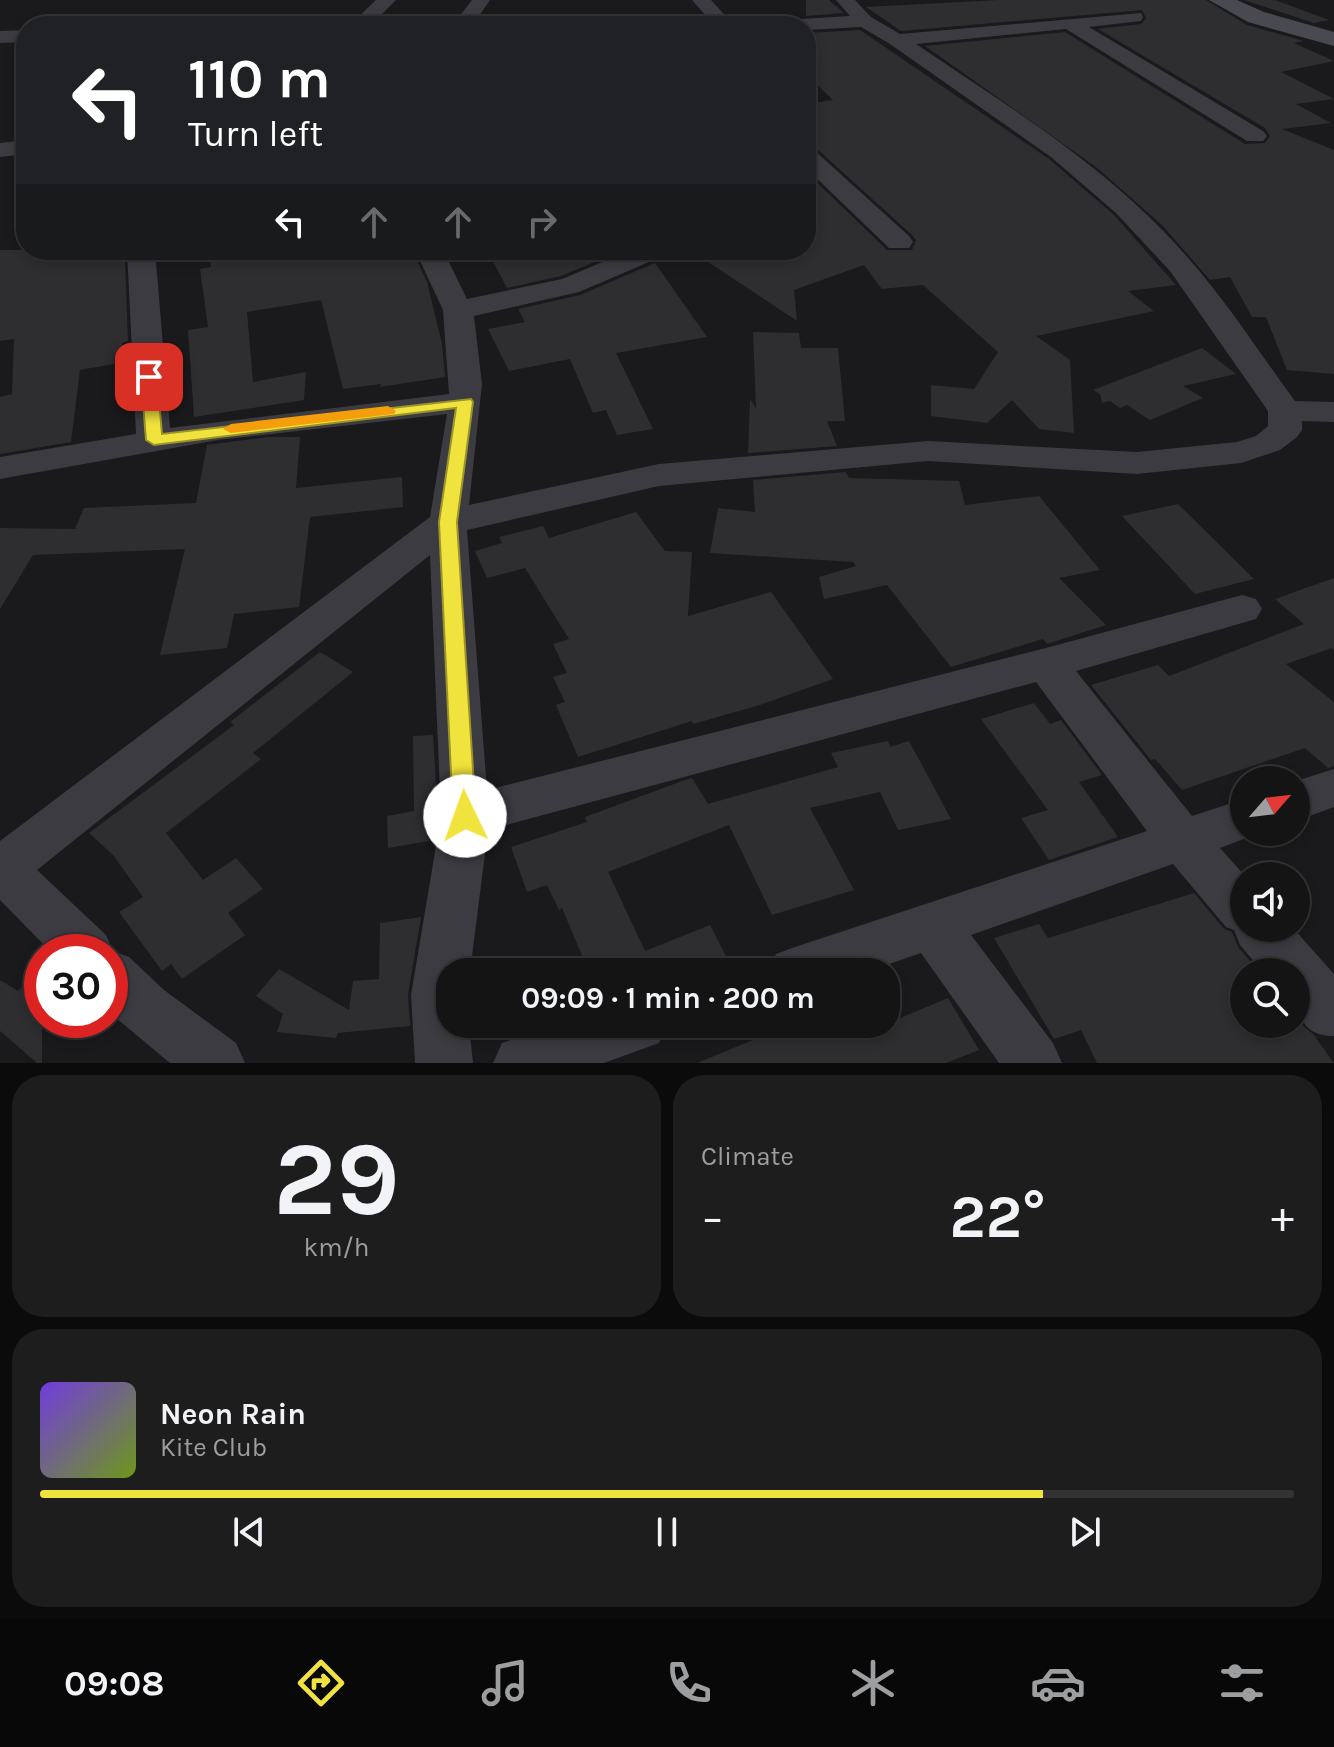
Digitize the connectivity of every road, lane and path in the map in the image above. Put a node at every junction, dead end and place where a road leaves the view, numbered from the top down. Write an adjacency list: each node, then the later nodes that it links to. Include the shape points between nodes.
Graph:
1 (387, 0): 5 (street)
2 (701, 0): 6 (street)
3 (845, 0): 8 (street)
4 (1220, 0): 11 (street)
5 (370, 16)
6 (716, 16)
7 (1134, 17): 10 (street)
8 (864, 21): 9 (street); 13 (street)
9 (816, 24)
10 (1071, 24): 13 (street); 15 (street)
11 (1305, 31): 12 (street); 14 (street)
12 (1334, 39)
13 (897, 40): 23 (street, via 1059,152 1125,208 1180,265)
14 (1334, 45)
15 (1255, 136)
16 (816, 164): 17 (street)
17 (899, 242)
18 (142, 260): 25 (street)
19 (434, 260): 21 (street)
20 (632, 260): 21 (street, via 569,286)
21 (458, 310): 22 (street)
22 (465, 402): 25 (street); 27 (street)
23 (1285, 411): 24 (street); 27 (street, via 1285,430 1268,443 1241,452 1137,463 928,451 878,454 659,475)
24 (1334, 412)
25 (154, 440): 26 (street)
26 (0, 468)
27 (448, 522): 32 (street); 35 (street)
28 (1242, 609): 29 (street)
29 (1046, 664): 32 (street); 34 (street)
30 (1334, 788): 31 (street)
31 (1310, 796)
32 (465, 816): 45 (street, via 439,995)
33 (1230, 824): 34 (street)
34 (1182, 840): 36 (street); 37 (street)
35 (1, 867): 38 (street)
36 (1230, 895)
37 (933, 926): 40 (street); 47 (street)
38 (69, 934)
39 (1271, 942): 42 (street)
40 (837, 958)
41 (128, 993): 44 (street)
42 (1331, 1011)
43 (597, 1038): 46 (street)
44 (216, 1063)
45 (444, 1063)
46 (522, 1063)
47 (1033, 1063)

